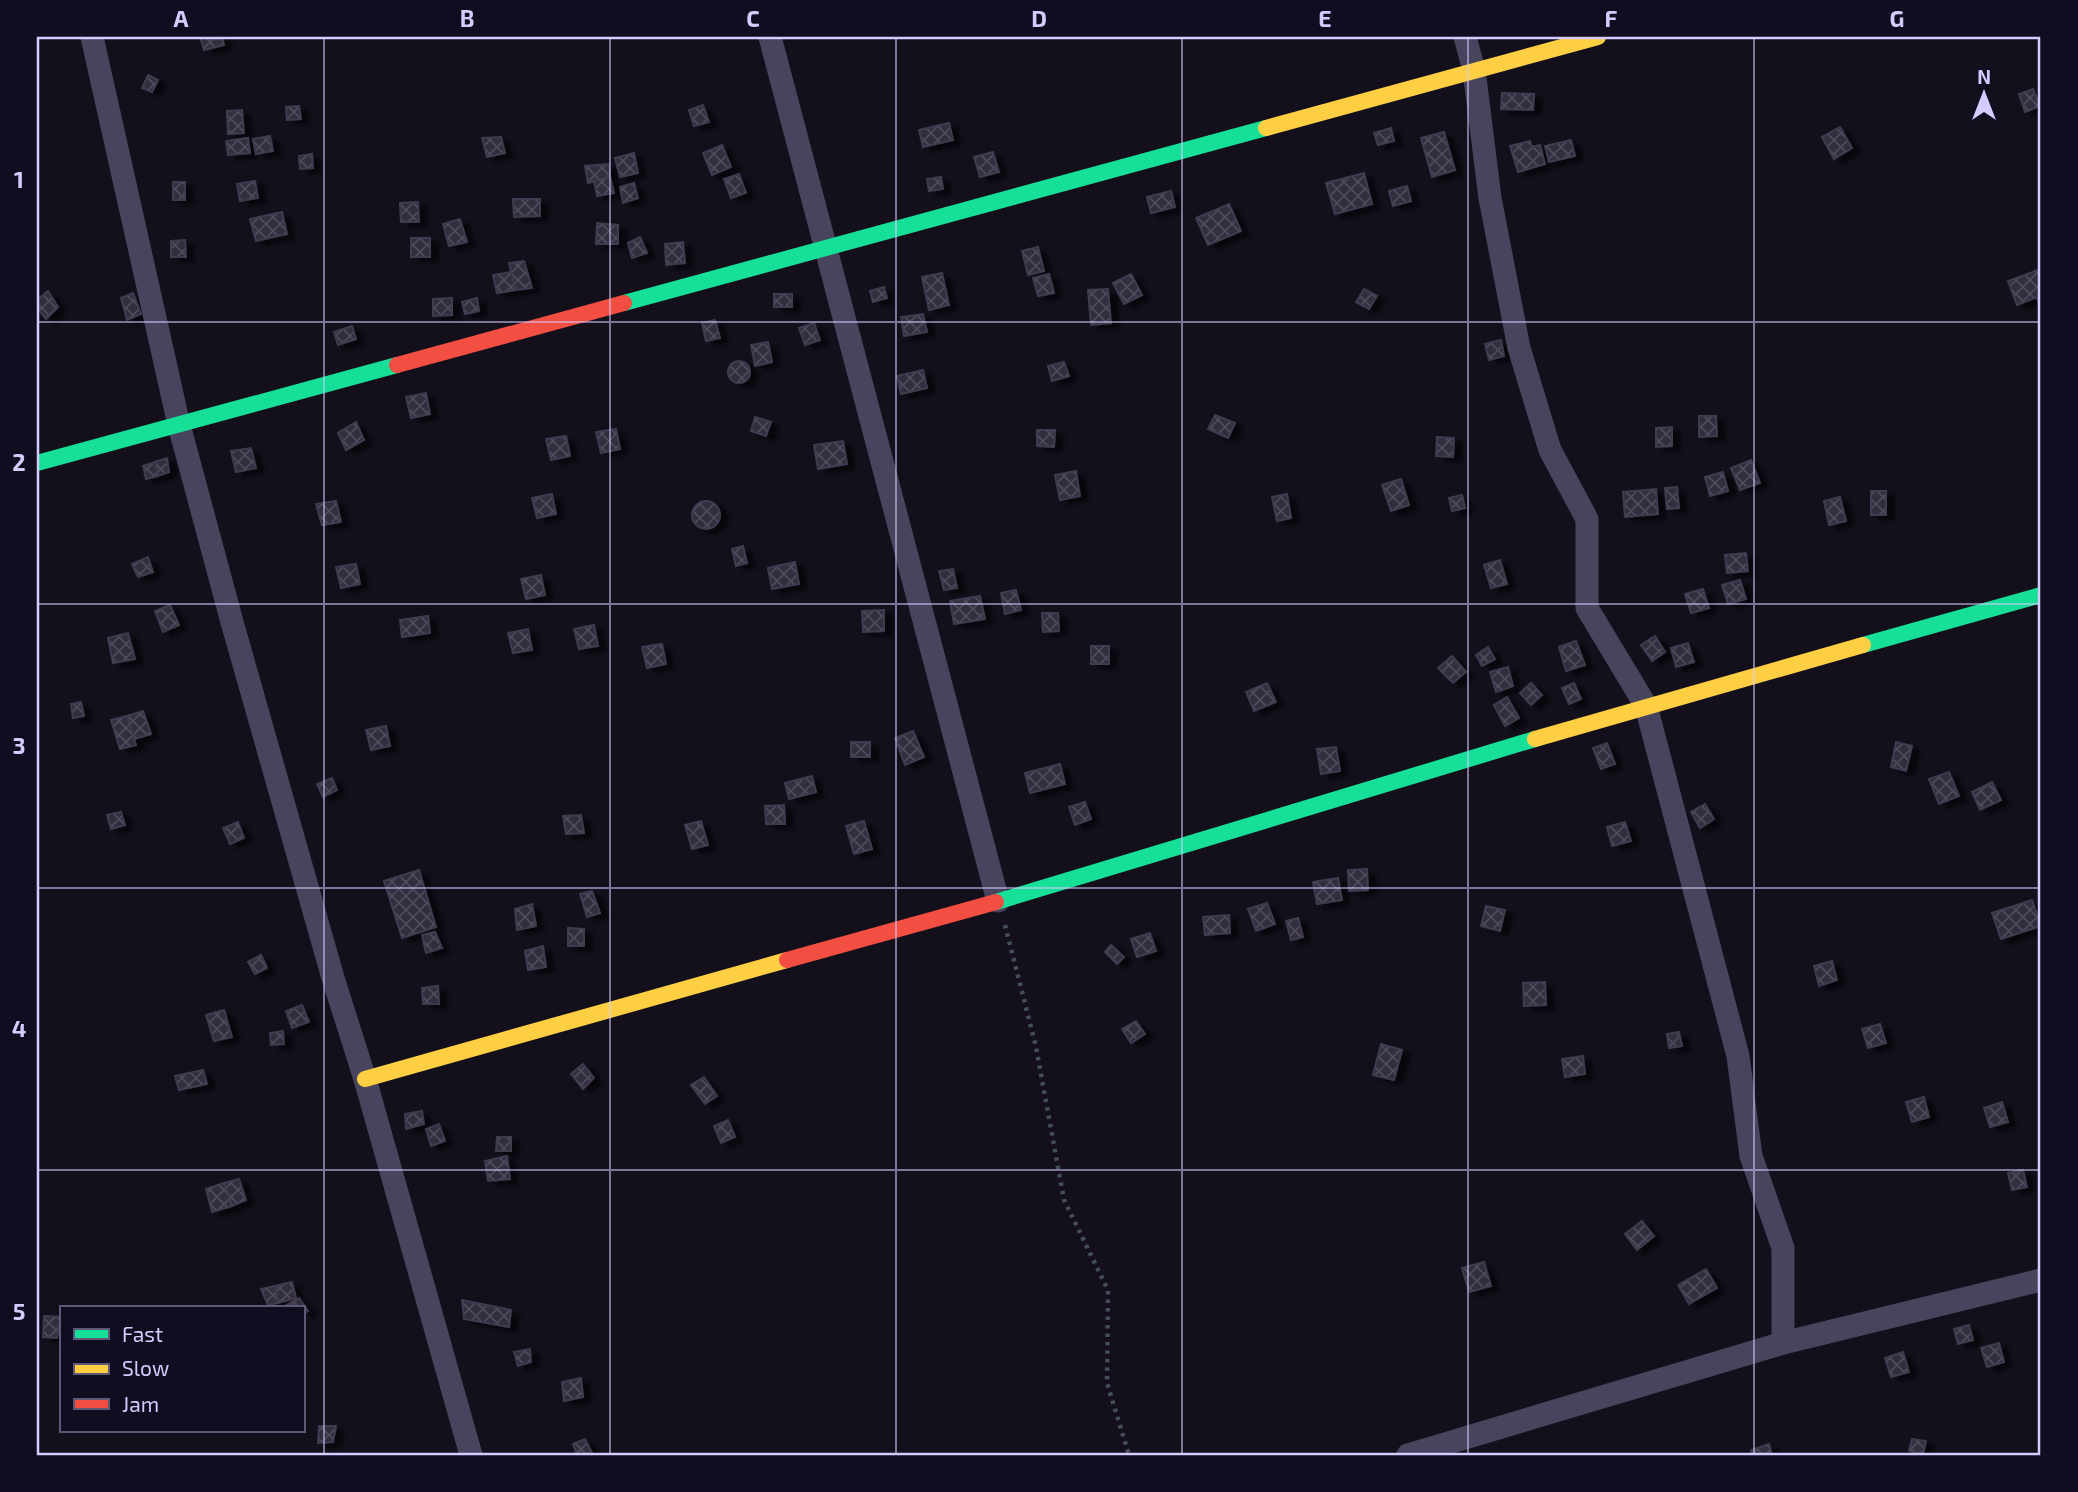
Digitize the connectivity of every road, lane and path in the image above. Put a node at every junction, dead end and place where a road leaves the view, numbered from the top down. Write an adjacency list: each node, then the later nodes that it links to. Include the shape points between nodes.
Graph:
1 (92, 37): 7 (street)
2 (771, 37): 6 (street)
3 (1465, 37): 5 (street)
4 (1598, 37): 5 (street)
5 (1474, 71): 6 (street); 10 (street, via 1490,198 1518,348 1550,450 1587,519 1587,608)
6 (826, 247): 7 (street); 11 (street)
7 (179, 425): 8 (street); 12 (street, via 235,635)
8 (37, 463)
9 (2041, 595): 10 (street)
10 (1646, 706): 11 (street); 14 (street, via 1738,1056 1751,1156 1783,1248)
11 (998, 901): 12 (street); 16 (path, via 1036,1047 1064,1200 1108,1290 1107,1383)
12 (365, 1079): 15 (street)
13 (2041, 1280): 14 (street)
14 (1783, 1343): 17 (street)
15 (471, 1455)
16 (1129, 1455)
17 (1408, 1455)

